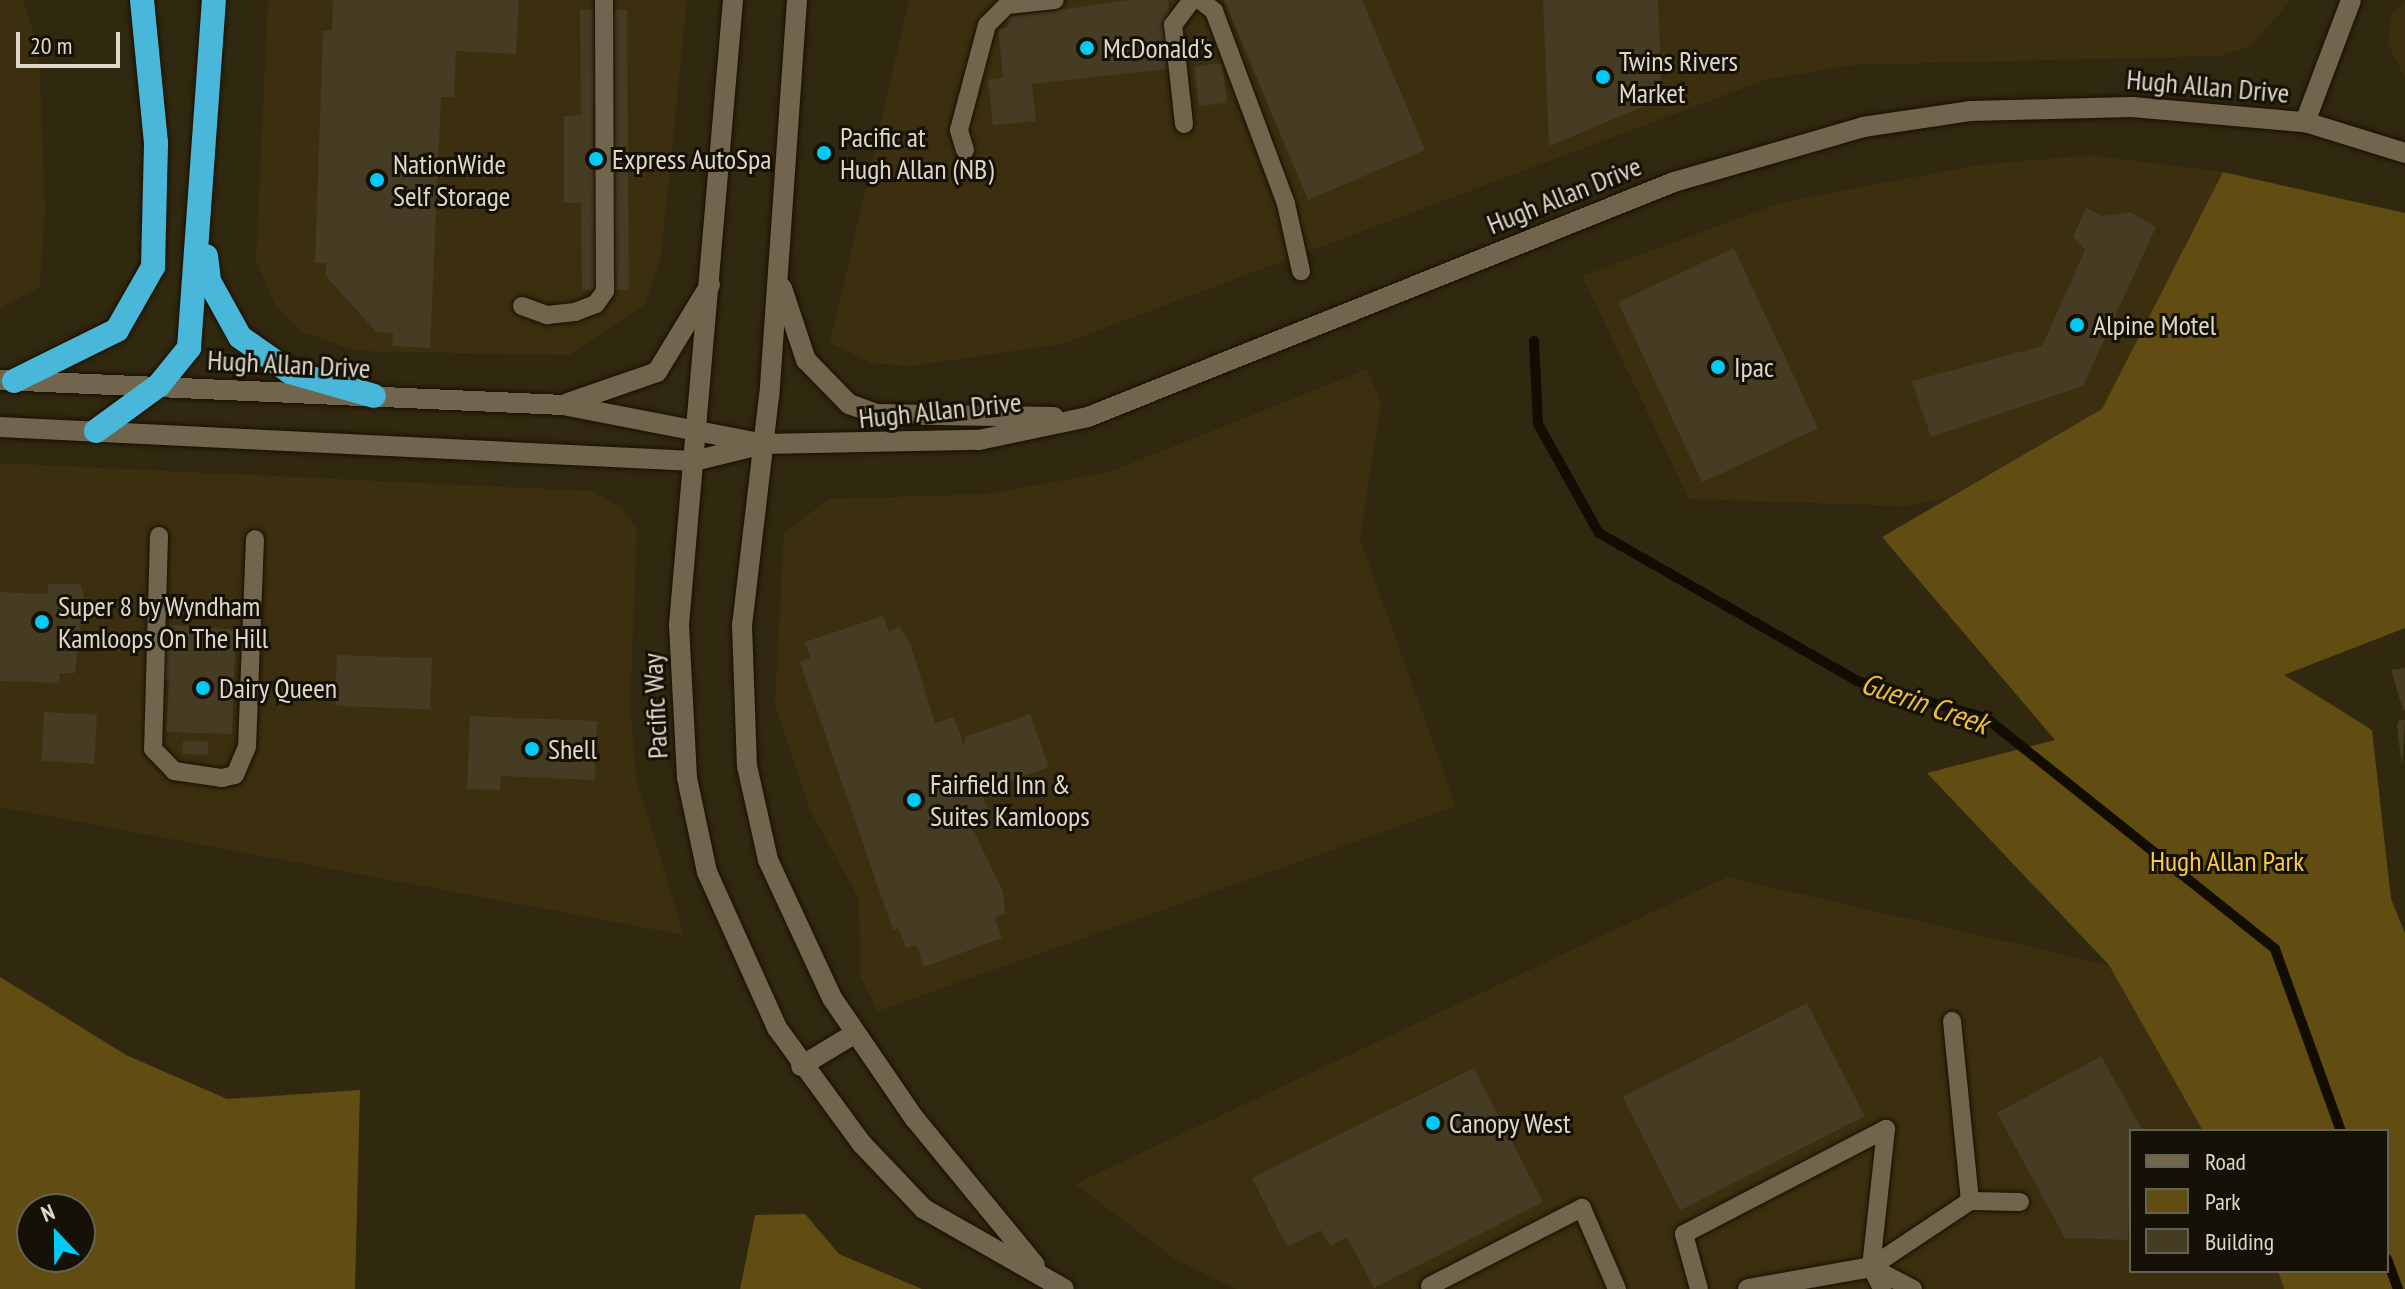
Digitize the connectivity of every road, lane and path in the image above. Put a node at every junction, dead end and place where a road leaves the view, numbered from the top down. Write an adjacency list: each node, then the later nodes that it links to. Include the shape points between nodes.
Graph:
1 (142, 0): 19 (highway, via 156,143 153,267 117,330)
2 (214, 0): 14 (highway)
3 (604, 0): 18 (lane, via 605,291 596,304 575,312 547,315)
4 (733, 0): 17 (main road, Pacific Way)
5 (797, 0): 16 (main road, Pacific Way)
6 (1055, 0): 12 (lane, via 1007,5 987,25 959,130)
7 (1192, 0): 11 (lane, via 1173,25)
8 (1200, 0): 15 (lane, via 1214,11 1286,204)
9 (2351, 0): 10 (main road)
10 (2305, 122): 13 (main road, Hugh Allan Drive); 23 (main road, Hugh Allan Drive, via 2087,106 1970,111 1863,127 1674,182)
11 (1184, 124)
12 (965, 150)
13 (2405, 153)
14 (200, 218): 20 (highway, via 189,348); 21 (highway, via 209,281 240,337 290,372)
15 (1301, 271)
16 (778, 277): 23 (main road, via 806,360 849,404 876,414); 27 (main road, Pacific Way)
17 (714, 278): 22 (main road, via 657,372); 24 (main road, Pacific Way)
18 (522, 306)
19 (7, 380): 20 (main road, Hugh Allan Drive)
20 (159, 385): 21 (main road, Hugh Allan Drive); 26 (highway)
21 (374, 396): 22 (main road, Hugh Allan Drive)
22 (563, 405): 24 (main road, Hugh Allan Drive)
23 (1088, 417): 27 (main road, Hugh Allan Drive, via 917,446)
24 (698, 426): 27 (main road, Hugh Allan Drive); 28 (main road, Pacific Way)
25 (0, 427): 26 (main road, Hugh Allan Drive)
26 (96, 431): 28 (main road, Hugh Allan Drive)
27 (763, 444): 28 (main road, Hugh Allan Drive); 32 (main road, Pacific Way, via 742,625 747,766 768,860 791,920)
28 (694, 461): 33 (main road, Pacific Way, via 679,625 687,778 730,935)
29 (159, 536): 30 (lane, via 153,749 174,771 222,778 235,775 247,747)
30 (255, 539)
31 (1952, 1021): 34 (lane)
32 (854, 1034): 33 (main road); 37 (main road, Pacific Way)
33 (801, 1066): 37 (main road, Pacific Way, via 924,1209)
34 (1970, 1201): 35 (lane); 36 (lane)
35 (2020, 1202)
36 (1871, 1267): 41 (lane, via 1886,1129 1684,1234); 42 (main road); 43 (lane); 44 (lane)
37 (1040, 1272): 39 (main road, Pacific Way)
38 (1430, 1286): 40 (lane, via 1582,1208)
39 (1064, 1289)
40 (1617, 1289)
41 (1699, 1289)
42 (1748, 1289)
43 (1882, 1289)
44 (1913, 1289)

